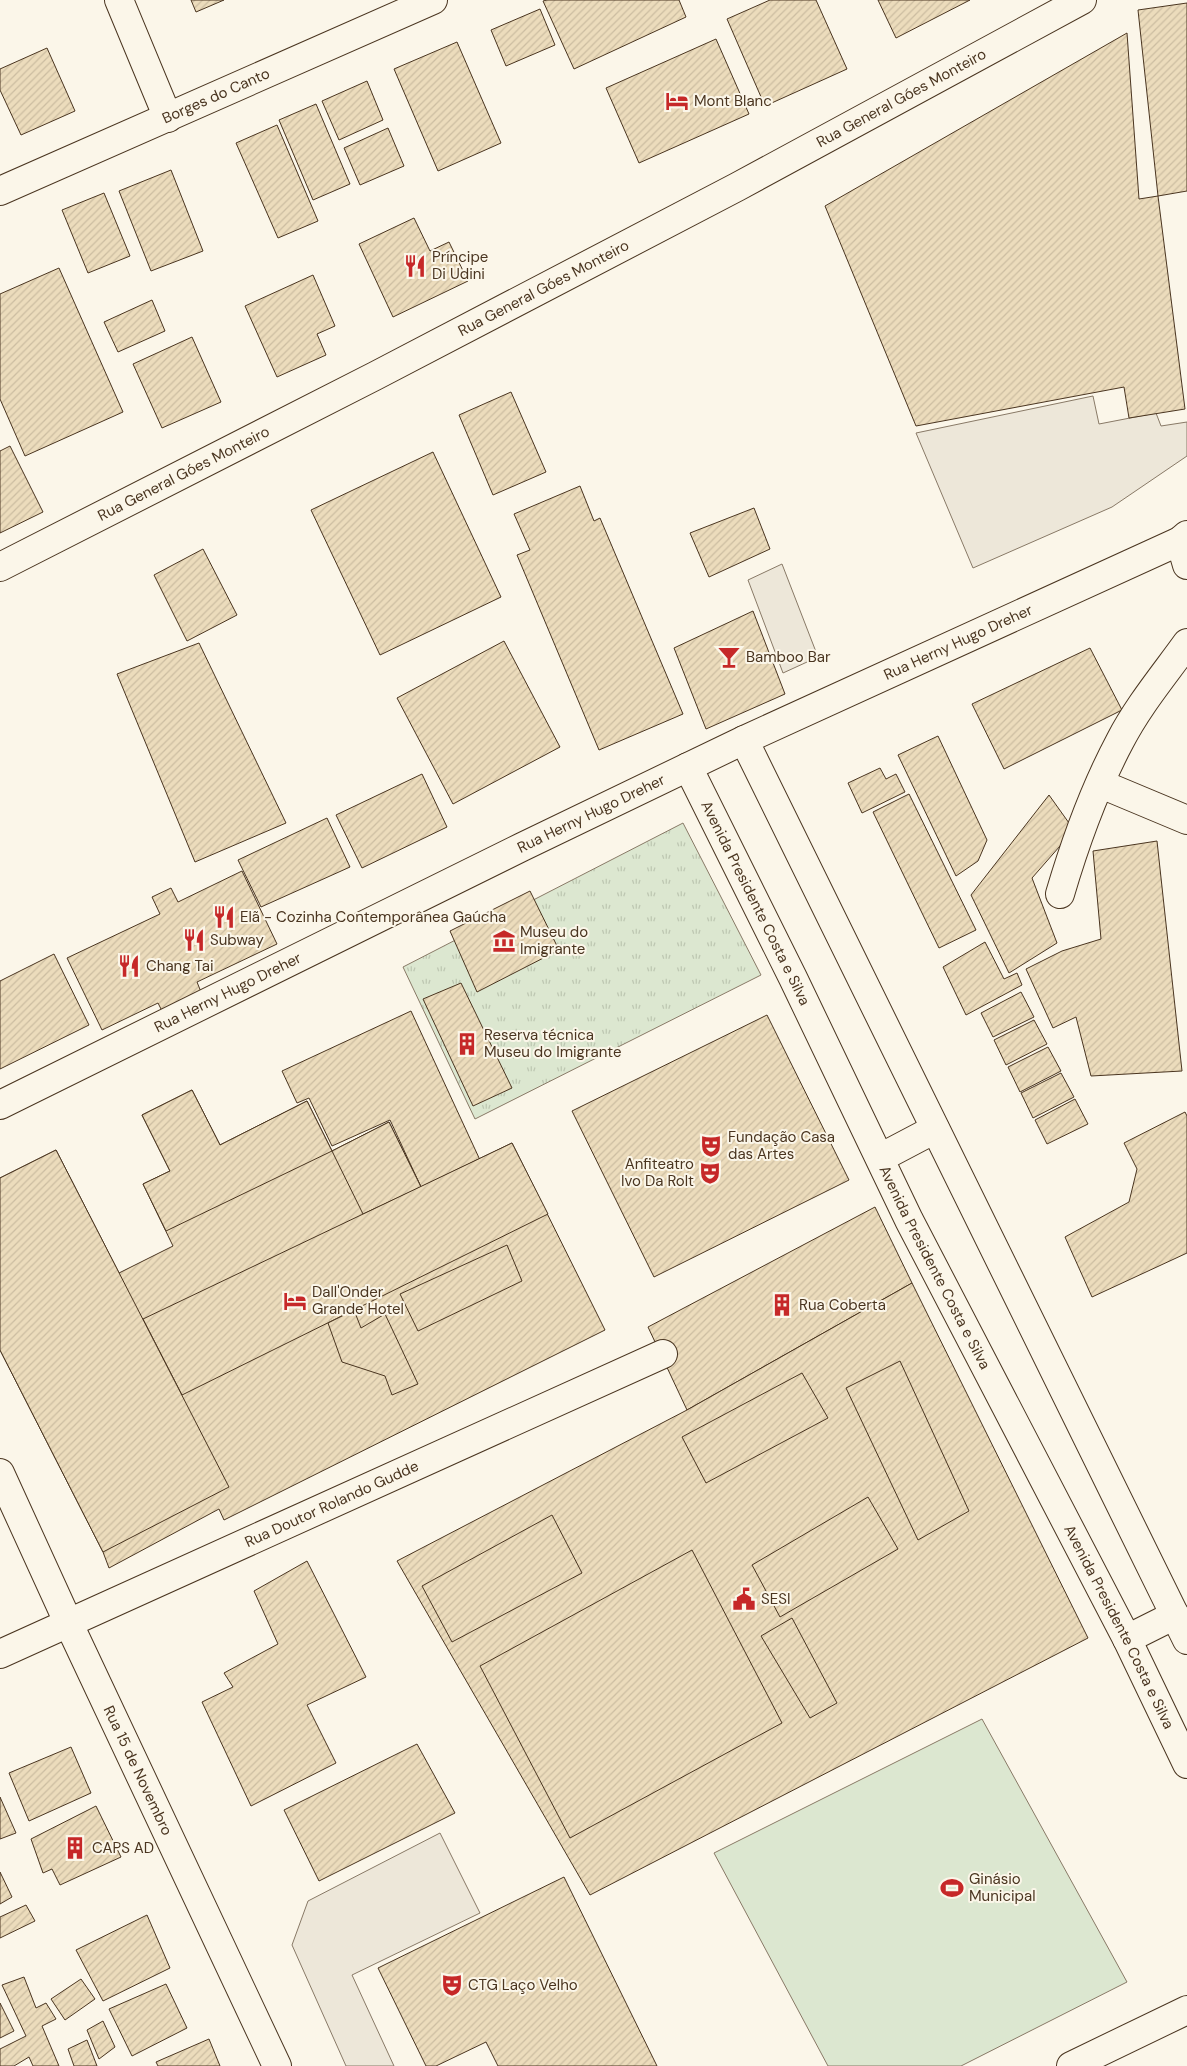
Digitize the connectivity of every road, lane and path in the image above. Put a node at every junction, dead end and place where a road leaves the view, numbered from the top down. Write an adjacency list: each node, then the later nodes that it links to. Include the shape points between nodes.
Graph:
1 (119, 0): 4 (street)
2 (433, 0): 4 (street, Borges do Canto)
3 (1082, 0): 7 (street, Rua General Góes Monteiro, via 737,188)
4 (168, 118): 5 (street, Borges do Canto)
5 (0, 191)
6 (1184, 547): 9 (street, Rua Herny Hugo Dreher)
7 (0, 567)
8 (1187, 644): 11 (street, via 1125,733)
9 (744, 740): 10 (street, Rua Herny Hugo Dreher); 15 (street)
10 (688, 767): 14 (street, Rua Herny Hugo Dreher); 16 (street, Avenida Presidente Costa e Silva)
11 (1101, 784): 12 (street); 13 (street, via 1073,849)
12 (1187, 820)
13 (1060, 894)
14 (0, 1105)
15 (935, 1129): 16 (street); 19 (street)
16 (880, 1158): 21 (street, Avenida Presidente Costa e Silva, via 918,1238)
17 (662, 1354): 20 (street, Rua Doutor Rolando Gudde)
18 (0, 1473): 20 (street, Rua 15 de Novembro)
19 (1175, 1616): 21 (street); 22 (street)
20 (68, 1622): 23 (street, Rua Doutor Rolando Gudde); 26 (street, Rua 15 de Novembro)
21 (1127, 1639): 24 (street, Avenida Presidente Costa e Silva)
22 (1187, 1640)
23 (0, 1654)
24 (1187, 1764)
25 (1187, 2010): 27 (street)
26 (277, 2066)
27 (1071, 2066)

